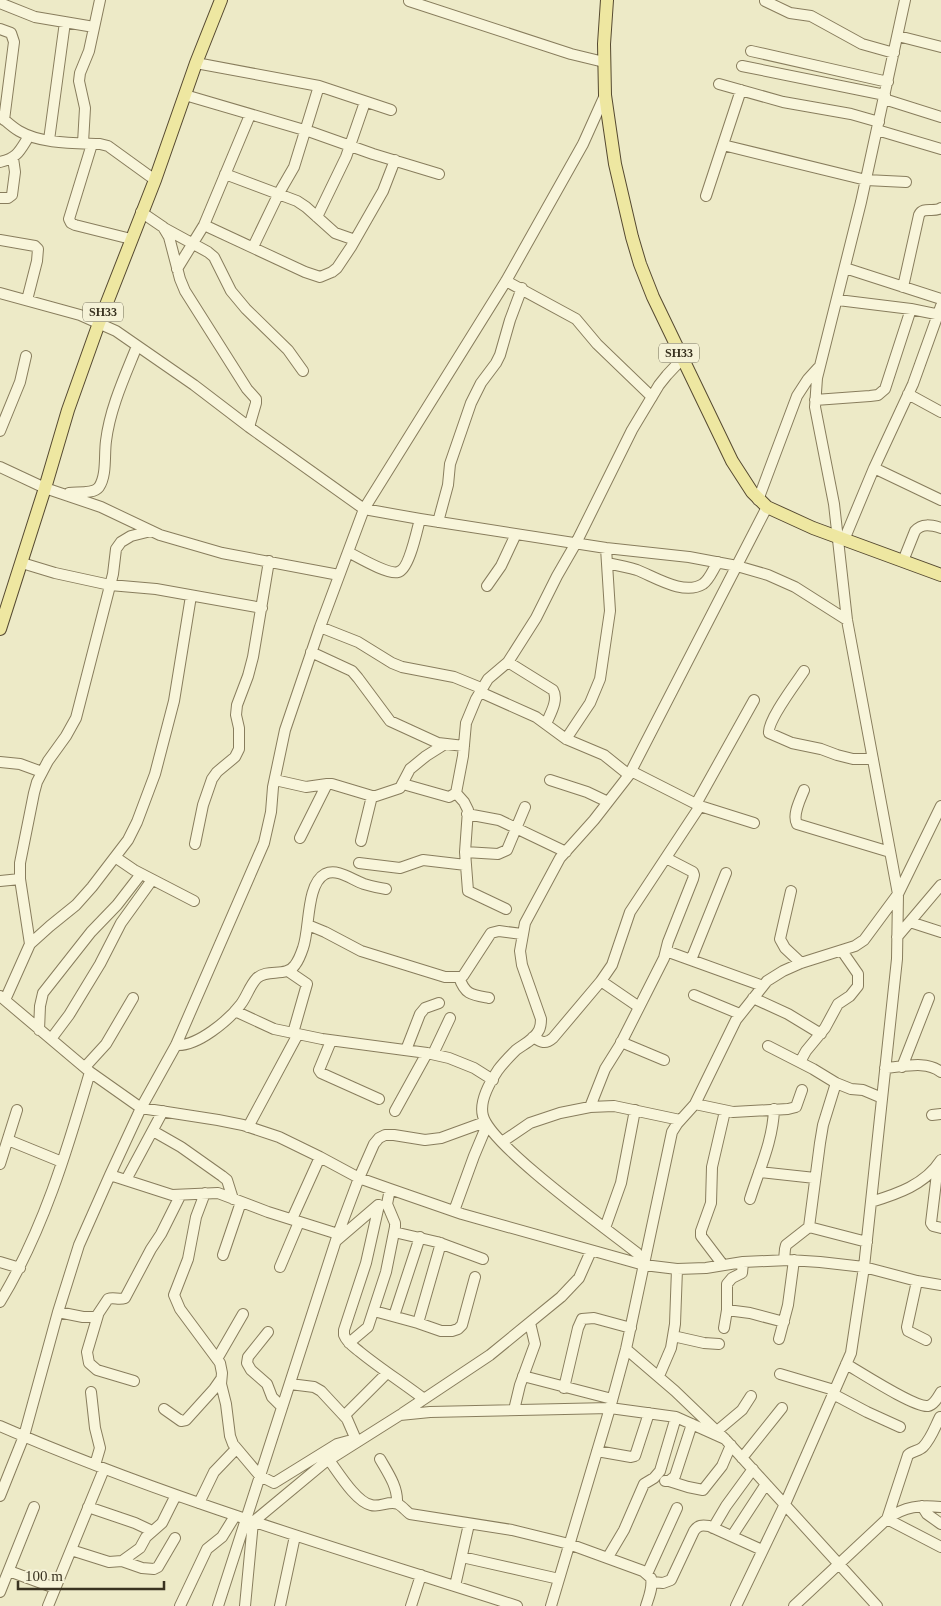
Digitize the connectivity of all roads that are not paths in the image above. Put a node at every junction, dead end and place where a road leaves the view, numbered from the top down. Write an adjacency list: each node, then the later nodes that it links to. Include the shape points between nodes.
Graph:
1 (100, 0): 9 (street)
2 (221, 0): 16 (main road, SH33)
3 (607, 0): 15 (main road, SH33)
4 (905, 0): 11 (street)
5 (409, 1): 15 (street)
6 (765, 1): 14 (street, via 790,13 811,16 862,44)
7 (2, 2): 8 (street, via 35,16)
8 (65, 22): 9 (street); 33 (street)
9 (94, 27): 34 (street, via 79,81 86,108)
10 (0, 29): 29 (street, via 12,34 14,42)
11 (898, 36): 12 (street); 14 (street)
12 (941, 47)
13 (751, 52): 18 (street)
14 (894, 53): 18 (street)
15 (604, 62): 23 (main road, SH33)
16 (196, 63): 20 (street); 22 (main road, SH33)
17 (742, 66): 24 (street)
18 (888, 82): 24 (street)
19 (719, 84): 21 (street)
20 (319, 86): 25 (street); 31 (street)
21 (741, 90): 30 (street, via 783,102 852,114); 35 (street)
22 (185, 95): 27 (street); 43 (main road, SH33)
23 (605, 95): 61 (street, via 583,144); 73 (main road, SH33, via 620,187 640,264)
24 (885, 97): 28 (street); 30 (street)
25 (366, 102): 26 (street); 36 (street)
26 (391, 110)
27 (250, 115): 31 (street); 41 (street)
28 (941, 117)
29 (2, 118): 32 (street)
30 (878, 126): 37 (street); 44 (street)
31 (304, 130): 36 (street); 46 (street, via 294,166)
32 (29, 136): 33 (street); 38 (street)
33 (49, 140): 34 (street)
34 (87, 143): 43 (street, via 116,151); 54 (street, via 70,219 75,225)
35 (723, 145): 44 (street); 47 (street)
36 (351, 146): 39 (street); 51 (street)
37 (941, 149)
38 (13, 158): 40 (street); 48 (street, via 12,195)
39 (395, 160): 42 (street); 56 (street, via 383,191)
40 (0, 162)
41 (225, 174): 46 (street); 52 (street)
42 (439, 174)
43 (155, 180): 50 (main road, SH33)
44 (866, 180): 45 (street); 59 (street)
45 (906, 182)
46 (279, 193): 51 (street, via 306,207); 58 (street)
47 (706, 196)
48 (0, 198)
49 (941, 208): 62 (street, via 920,212)
50 (141, 212): 53 (street); 54 (main road, SH33)
51 (317, 217): 56 (street, via 336,233)
52 (204, 225): 57 (street); 58 (street)
53 (163, 227): 57 (street); 60 (street, via 169,237)
54 (131, 238): 70 (main road, SH33)
55 (0, 240): 66 (street, via 38,249)
56 (354, 240): 58 (street, via 337,268 320,277)
57 (194, 244): 60 (street); 75 (street, via 214,257 231,291 288,350)
58 (254, 247)
59 (846, 268): 62 (street); 67 (street)
60 (177, 269): 80 (street, via 185,291 256,399)
61 (506, 281): 63 (street); 88 (street)
62 (903, 287): 65 (street)
63 (522, 288): 77 (street, via 576,318 603,350); 90 (street, via 500,355 471,403 450,464)
64 (0, 293): 66 (street)
65 (941, 299)
66 (27, 300): 70 (street)
67 (838, 300): 68 (street); 74 (street)
68 (912, 309): 69 (street); 78 (street, via 881,393)
69 (940, 311): 76 (street)
70 (99, 323): 71 (street); 84 (main road, SH33)
71 (137, 346): 80 (street); 85 (street, via 112,415 99,487 88,492)
72 (26, 356): 81 (street)
73 (682, 359): 77 (street); 87 (main road, SH33, via 732,461)
74 (820, 366): 78 (street); 87 (street, via 797,396)
75 (303, 371)
76 (908, 394): 79 (street); 83 (street)
77 (652, 397): 95 (street, via 632,430)
78 (815, 400): 94 (street)
79 (941, 412)
80 (249, 427): 88 (street)
81 (0, 431)
82 (0, 467): 84 (street)
83 (874, 468): 86 (street); 94 (street)
84 (45, 488): 85 (street); 101 (main road, SH33)
85 (61, 493): 92 (street, via 101,507)
86 (941, 500)
87 (763, 503): 94 (main road, SH33); 103 (street)
88 (364, 509): 89 (street); 97 (street)
89 (420, 520): 90 (street); 97 (street, via 407,562 398,572)
90 (438, 522): 93 (street)
91 (941, 528): 99 (street, via 919,527)
92 (151, 531): 98 (street, via 222,553); 106 (street, via 121,542 116,549)
93 (516, 534): 95 (street); 107 (street)
94 (841, 539): 99 (main road, SH33); 111 (street)
95 (576, 543): 96 (street); 115 (street)
96 (606, 548): 100 (street); 102 (street)
97 (348, 552): 104 (street)
98 (269, 561): 104 (street); 110 (street)
99 (903, 561): 105 (main road, SH33)
100 (718, 562): 102 (street, via 703,584 689,588); 103 (street)
101 (22, 563): 106 (street); 108 (main road, SH33)
102 (607, 563): 120 (street, via 610,611 600,679 590,703)
103 (737, 566): 111 (street, via 795,587); 126 (street)
104 (339, 575): 112 (street)
105 (941, 575)
106 (110, 585): 109 (street); 125 (street, via 76,718)
107 (487, 586)
108 (6, 595): 113 (main road, SH33)
109 (191, 596): 110 (street); 147 (street, via 174,701 155,774 137,822)
110 (262, 608): 143 (street, via 253,657 237,705 240,749 212,780)
111 (848, 620): 123 (street)
112 (320, 628): 114 (street); 117 (street, via 358,642 402,667 454,677)
113 (0, 629)
114 (311, 652): 121 (street, via 352,671 390,721); 127 (street, via 285,730)
115 (508, 662): 117 (street, via 488,679); 119 (street, via 555,693 555,702)
116 (804, 671): 123 (street, via 769,726 769,733 837,755)
117 (481, 690): 119 (street); 122 (street, via 466,723)
118 (754, 700): 135 (street)
119 (546, 724): 120 (street)
120 (566, 739): 126 (street, via 604,755)
121 (445, 744): 122 (street); 130 (street, via 416,764)
122 (464, 746): 132 (street)
123 (873, 760): 146 (street)
124 (0, 762): 125 (street, via 20,764)
125 (42, 772): 153 (street, via 34,793 20,863)
126 (630, 773): 134 (street); 135 (street)
127 (274, 780): 129 (street, via 306,787); 194 (street, via 264,843)
128 (550, 780): 134 (street)
129 (327, 784): 133 (street); 141 (street)
130 (403, 784): 132 (street, via 449,797); 133 (street, via 393,791)
131 (804, 790): 146 (street, via 795,817 797,824)
132 (456, 793): 138 (street, via 467,805)
133 (372, 796): 142 (street)
134 (608, 802): 145 (street)
135 (698, 805): 139 (street); 148 (street)
136 (525, 806): 140 (street)
137 (941, 806): 159 (street)
138 (467, 814): 140 (street); 144 (street)
139 (754, 823)
140 (517, 827): 144 (street, via 510,847 504,852); 145 (street)
141 (300, 838)
142 (361, 841)
143 (195, 844)
144 (465, 852): 150 (street)
145 (566, 852): 165 (street, via 525,923)
146 (890, 852): 159 (street)
147 (115, 857): 152 (street); 167 (street, via 76,905)
148 (666, 858): 168 (street, via 694,875); 174 (street, via 627,918 615,960)
149 (360, 863): 150 (street, via 400,868 423,860)
150 (466, 865): 161 (street, via 468,891)
151 (726, 872): 170 (street)
152 (141, 874): 154 (street); 187 (street, via 43,993)
153 (20, 879): 155 (street); 167 (street)
154 (152, 880): 160 (street); 191 (street, via 121,922 100,964)
155 (0, 881)
156 (941, 884): 162 (street)
157 (386, 890): 163 (street, via 340,873 327,873 313,890)
158 (790, 891): 171 (street, via 780,939)
159 (898, 894): 166 (street); 169 (street, via 864,940)
160 (194, 902)
161 (506, 909)
162 (910, 922): 164 (street); 166 (street)
163 (308, 925): 172 (street, via 303,949); 173 (street, via 367,953 445,977)
164 (941, 932)
165 (522, 934): 173 (street, via 499,931 490,934 466,972); 190 (street, via 522,965 541,1026)
166 (897, 937): 201 (street)
167 (30, 944): 177 (street)
168 (666, 951): 170 (street); 183 (street)
169 (842, 951): 171 (street); 189 (street, via 858,974 858,986 838,1004)
170 (691, 960): 175 (street)
171 (800, 963): 175 (street)
172 (288, 971): 184 (street, via 259,976); 188 (street, via 307,984)
173 (459, 977): 179 (street, via 462,987 469,993)
174 (601, 981): 183 (street); 190 (street, via 548,1042)
175 (762, 986): 180 (street)
176 (694, 995): 185 (street)
177 (3, 998): 187 (street)
178 (133, 998): 202 (street)
179 (489, 998)
180 (753, 998): 185 (street); 189 (street)
181 (929, 998): 200 (street)
182 (439, 1003): 196 (street, via 422,1011)
183 (639, 1007): 193 (street)
184 (235, 1011): 188 (street, via 274,1029); 194 (street, via 214,1030 195,1041)
185 (740, 1014): 209 (street)
186 (450, 1018): 197 (street)
187 (39, 1030): 191 (street)
188 (295, 1033): 192 (street); 220 (street)
189 (821, 1034): 199 (street)
190 (533, 1037): 204 (street, via 514,1052)
191 (51, 1039): 202 (street)
192 (332, 1041): 196 (street); 208 (street, via 320,1066 321,1073)
193 (621, 1042): 198 (street); 210 (street, via 605,1069)
194 (176, 1045): 211 (street)
195 (768, 1046): 199 (street)
196 (406, 1050): 197 (street)
197 (430, 1054): 204 (street, via 463,1064); 216 (street)
198 (664, 1060)
199 (800, 1062): 205 (street)
200 (902, 1067): 201 (street); 203 (street, via 926,1065)
201 (885, 1068): 207 (street)
202 (88, 1069): 211 (street); 225 (street, via 79,1112)
203 (939, 1069)
204 (493, 1080): 219 (street, via 483,1103)
205 (836, 1083): 207 (street); 231 (street, via 824,1125)
206 (802, 1090): 212 (street, via 796,1106 788,1110)
207 (882, 1098): 238 (street)
208 (379, 1099)
209 (695, 1104): 217 (street); 218 (street)
210 (590, 1107): 214 (street, via 605,1105); 223 (street, via 530,1123)
211 (141, 1108): 215 (street); 229 (street)
212 (774, 1109): 217 (street); 228 (street, via 771,1134)
213 (17, 1110): 222 (street)
214 (635, 1110): 218 (street); 243 (street, via 621,1183)
215 (163, 1111): 220 (street); 221 (street)
216 (395, 1111)
217 (725, 1111): 257 (street, via 712,1167 711,1202 701,1236)
218 (680, 1120): 256 (street, via 672,1132)
219 (486, 1123): 223 (street); 230 (street, via 426,1140 385,1135 374,1144); 240 (street)
220 (248, 1127): 224 (street, via 279,1137)
221 (153, 1131): 232 (street); 237 (street, via 227,1180)
222 (8, 1140): 225 (street); 227 (street)
223 (502, 1142): 243 (street)
224 (320, 1157): 230 (street); 241 (street)
225 (62, 1162): 259 (street)
226 (939, 1162): 238 (street, via 908,1190); 244 (street, via 931,1224)
227 (0, 1164)
228 (759, 1172): 231 (street); 236 (street)
229 (110, 1175): 232 (street); 268 (street, via 79,1245)
230 (359, 1178): 233 (street); 247 (street)
231 (815, 1178): 242 (street)
232 (126, 1180): 235 (street)
233 (389, 1192): 239 (street); 240 (street); 245 (street, via 388,1208 395,1223)
234 (205, 1193): 235 (street); 237 (street, via 218,1193); 284 (street, via 196,1217 188,1259 174,1295 180,1309)
235 (180, 1196): 270 (street, via 125,1298 108,1299)
236 (750, 1199)
237 (237, 1201): 241 (street); 251 (street)
238 (871, 1202): 248 (street)
239 (379, 1205): 247 (street); 281 (street, via 366,1262 344,1330)
240 (454, 1211): 250 (street)
241 (296, 1220): 247 (street); 260 (street)
242 (809, 1227): 248 (street); 253 (street, via 786,1245 784,1249)
243 (605, 1228): 256 (street, via 637,1253)
244 (941, 1228)
245 (394, 1232): 246 (street); 267 (street)
246 (420, 1237): 249 (street); 271 (street)
247 (337, 1238): 292 (street)
248 (867, 1242): 258 (street)
249 (441, 1243): 252 (street); 273 (street)
250 (592, 1251): 256 (street); 274 (street, via 579,1278)
251 (223, 1255)
252 (483, 1259)
253 (789, 1260): 255 (street); 258 (street); 272 (street, via 788,1305)
254 (0, 1262): 259 (street)
255 (743, 1262): 257 (street); 266 (street, via 742,1273 727,1284)
256 (644, 1265): 261 (street); 275 (street)
257 (722, 1265): 261 (street)
258 (864, 1267): 263 (street); 285 (street, via 851,1353)
259 (20, 1268): 265 (street)
260 (280, 1268)
261 (678, 1269): 278 (street)
262 (475, 1277): 273 (street, via 462,1325 458,1329 441,1331)
263 (917, 1282): 264 (street); 280 (street, via 907,1328 911,1334)
264 (941, 1285)
265 (0, 1302)
266 (727, 1310): 272 (street); 276 (street)
267 (374, 1311): 271 (street); 281 (street, via 368,1327)
268 (58, 1312): 270 (street, via 92,1318); 313 (street)
269 (243, 1314): 284 (street)
270 (98, 1315): 291 (street, via 87,1352 89,1363 97,1370)
271 (394, 1316): 273 (street)
272 (784, 1322): 279 (street)
273 (418, 1323)
274 (530, 1323): 288 (street, via 535,1344); 298 (street, via 490,1355)
275 (631, 1328): 283 (street); 293 (street, via 594,1318 582,1319)
276 (724, 1328)
277 (268, 1332): 301 (street, via 248,1357 247,1363)
278 (673, 1336): 282 (street); 289 (street)
279 (779, 1339)
280 (926, 1340)
281 (349, 1343): 286 (street)
282 (719, 1344)
283 (626, 1348): 289 (street); 299 (street)
284 (217, 1359): 290 (street, via 222,1368)
285 (846, 1364): 295 (street); 300 (street, via 900,1396)
286 (387, 1374): 298 (street); 307 (street)
287 (780, 1374): 295 (street)
288 (523, 1376): 293 (street); 304 (street)
289 (659, 1376): 314 (street)
290 (221, 1379): 303 (street, via 186,1420 181,1421); 316 (street, via 230,1436)
291 (134, 1381)
292 (290, 1384): 301 (street); 307 (street, via 318,1388)
293 (564, 1388): 299 (street)
294 (91, 1392): 321 (street, via 100,1448)
295 (834, 1392): 312 (street); 331 (street)
296 (941, 1392): 300 (street)
297 (751, 1396): 314 (street)
298 (424, 1399): 306 (street)
299 (611, 1404): 304 (street); 305 (street); 317 (street)
300 (929, 1406): 309 (street)
301 (282, 1407): 323 (street)
302 (782, 1408): 318 (street)
303 (164, 1409)
304 (514, 1410): 306 (street)
305 (648, 1413): 308 (street); 317 (street, via 636,1456)
306 (400, 1414): 315 (street)
307 (344, 1416): 315 (street)
308 (676, 1417): 310 (street); 324 (street, via 660,1472)
309 (940, 1417): 338 (street, via 924,1446 908,1454)
310 (692, 1424): 314 (street); 325 (street, via 676,1472)
311 (0, 1426): 313 (street)
312 (900, 1427)
313 (24, 1436): 321 (street); 328 (street)
314 (724, 1438): 318 (street); 325 (street, via 722,1466 703,1490)
315 (357, 1442): 320 (street); 323 (street, via 337,1444 278,1481 270,1482)
316 (236, 1449): 323 (street); 329 (street, via 214,1472)
317 (597, 1451): 347 (street)
318 (742, 1458): 322 (street)
319 (380, 1459): 330 (street, via 392,1480)
320 (329, 1460): 330 (street, via 364,1503 376,1506); 339 (street)
321 (99, 1467): 327 (street); 335 (street)
322 (752, 1469): 326 (street); 342 (street)
323 (260, 1476): 339 (street)
324 (654, 1478): 325 (street); 352 (street, via 644,1484)
325 (669, 1481)
326 (766, 1484): 331 (street); 345 (street)
327 (176, 1494): 329 (street); 343 (street, via 162,1524)
328 (0, 1496)
329 (199, 1503): 337 (street)
330 (397, 1503): 340 (street, via 410,1514)
331 (785, 1504): 350 (street); 354 (street)
332 (922, 1506): 333 (street); 338 (street, via 904,1509); 341 (street, via 926,1514)
333 (941, 1506)
334 (34, 1507): 355 (street)
335 (88, 1507): 343 (street); 349 (street)
336 (677, 1508): 357 (street)
337 (235, 1516): 339 (street); 363 (street, via 222,1537 207,1550)
338 (888, 1519): 348 (street); 354 (street)
339 (250, 1521): 344 (street); 364 (street); 365 (street)
340 (469, 1524): 347 (street, via 512,1530); 351 (street)
341 (941, 1524)
342 (713, 1528): 345 (street); 357 (street, via 704,1525 697,1528 671,1580 663,1583)
343 (152, 1531): 353 (street, via 140,1548)
344 (295, 1536): 356 (street); 366 (street)
345 (732, 1536): 350 (street)
346 (175, 1538): 353 (street, via 154,1569)
347 (569, 1544): 352 (street); 358 (street)
348 (941, 1547)
349 (71, 1550): 353 (street, via 109,1562); 360 (street)
350 (762, 1550): 371 (street)
351 (462, 1557): 358 (street); 359 (street)
352 (608, 1557): 357 (street)
353 (122, 1561)
354 (839, 1564): 372 (street); 373 (street)
355 (9, 1571): 360 (street); 361 (street)
356 (421, 1575): 359 (street); 367 (street)
357 (649, 1578): 370 (street, via 651,1589)
358 (559, 1579): 369 (street)
359 (455, 1586): 368 (street)
360 (55, 1588): 362 (street)
361 (0, 1592)
362 (48, 1606)
363 (180, 1606)
364 (218, 1606)
365 (245, 1606)
366 (280, 1606)
367 (411, 1606)
368 (517, 1606)
369 (551, 1606)
370 (646, 1606)
371 (736, 1606)
372 (794, 1606)
373 (877, 1606)

